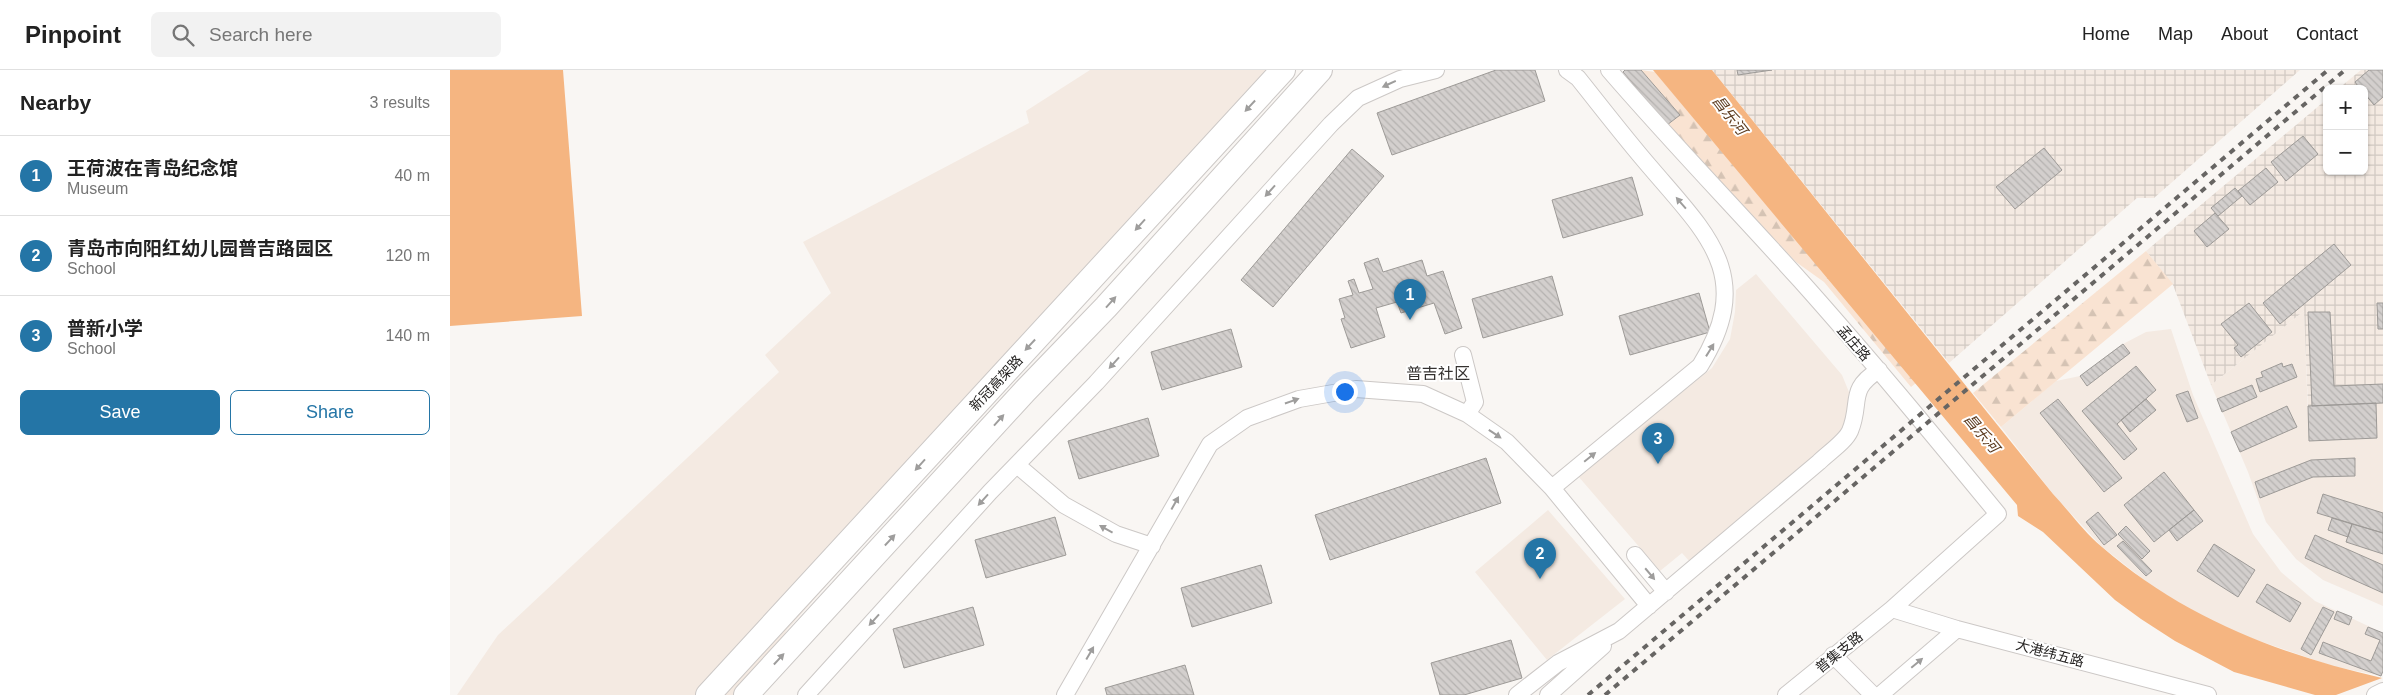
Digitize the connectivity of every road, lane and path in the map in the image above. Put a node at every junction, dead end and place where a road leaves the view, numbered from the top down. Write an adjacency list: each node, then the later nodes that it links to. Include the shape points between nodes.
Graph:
1 (1283, 70): 20 (highway, 新冠高架路, one-way to 20)
2 (1320, 70): 21 (highway, 新冠高架路, one-way to 2, via 1106,307)
3 (1436, 70): 9 (street, one-way to 9, via 1400,79 1358,98 1096,383)
4 (1568, 70): 10 (street, one-way to 4, via 1700,366 1716,342 1724,312 1724,283 1717,254 1701,226)
5 (1609, 70): 7 (street, 孟庄路)
6 (1463, 355): 8 (street, via 1475,402)
7 (1879, 370): 13 (street, via 1865,379 1857,392 1856,413 1849,433); 15 (street, 孟庄路, via 1998,514)
8 (1467, 414): 10 (street, one-way to 10, via 1507,442); 11 (street, one-way to 8, via 1210,444 1247,418 1299,399 1356,389 1423,394)
9 (1017, 464): 11 (street, one-way to 9, via 1116,534 1064,505); 22 (street, one-way to 22)
10 (1552, 488): 14 (street)
11 (1152, 546): 23 (street, one-way to 11)
12 (1635, 555): 13 (street, one-way to 13)
13 (1666, 592): 14 (street)
14 (1648, 606): 17 (street)
15 (1892, 609): 16 (street, 大港纬五路); 18 (street, 普集支路)
16 (1957, 629): 28 (street, one-way to 16); 29 (street, 大港纬五路)
17 (1619, 631): 24 (street, via 1558,662); 25 (street)
18 (1833, 655): 26 (street, 普集支路); 27 (street)
19 (2383, 691): 30 (street)
20 (708, 695)
21 (746, 695)
22 (806, 695)
23 (1065, 695)
24 (1517, 695)
25 (1548, 695)
26 (1786, 695)
27 (1873, 695)
28 (1880, 695)
29 (2208, 695)
30 (2375, 695)

